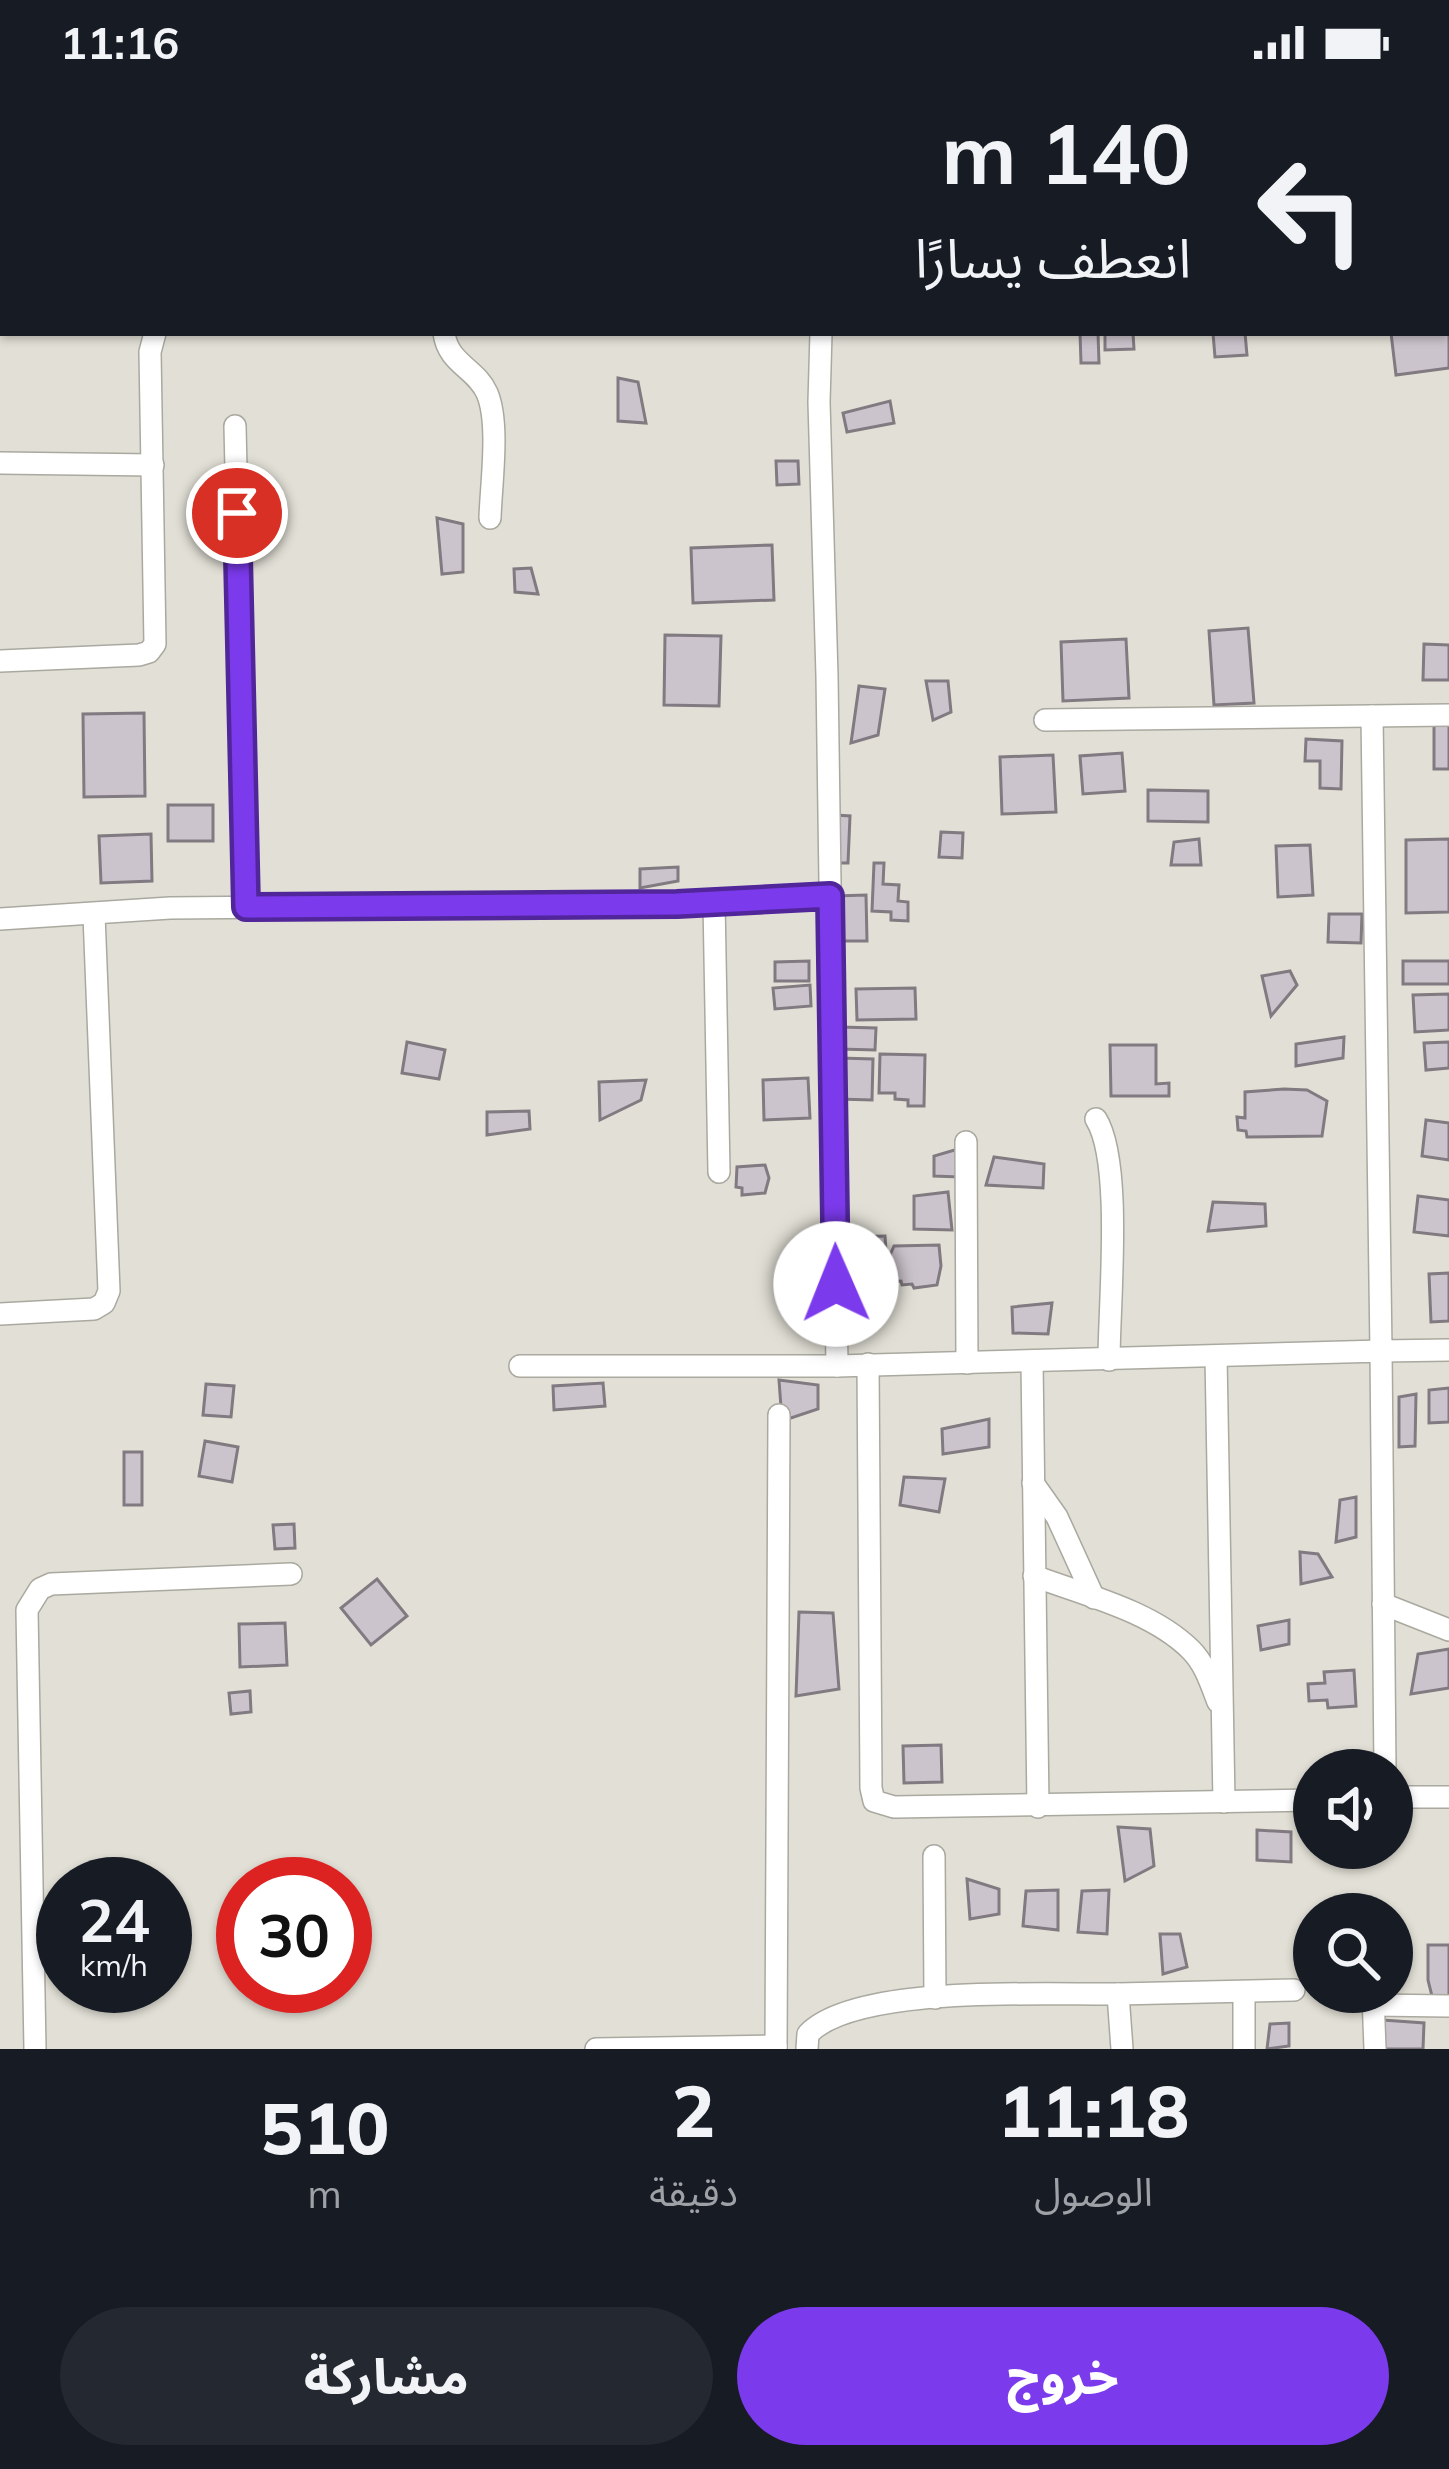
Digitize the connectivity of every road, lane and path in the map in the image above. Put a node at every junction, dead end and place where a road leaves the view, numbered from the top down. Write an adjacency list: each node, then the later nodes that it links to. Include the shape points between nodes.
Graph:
1 (154, 336): 6 (street)
2 (445, 336): 7 (street, via 451,357 484,386 492,411)
3 (821, 336): 12 (street)
4 (235, 426): 14 (street)
5 (0, 464): 6 (street)
6 (153, 465): 8 (street, via 149,652)
7 (490, 518)
8 (0, 661)
9 (1449, 715): 10 (street)
10 (1372, 716): 11 (street); 22 (street)
11 (1045, 720)
12 (830, 896): 13 (street); 29 (street)
13 (714, 902): 14 (street); 19 (street)
14 (246, 907): 15 (street)
15 (94, 914): 16 (street); 20 (street, via 109,1291 94,1309)
16 (0, 919)
17 (1096, 1119): 24 (street, via 1111,1185)
18 (966, 1142): 26 (street)
19 (719, 1172)
20 (0, 1314)
21 (1449, 1350): 22 (street)
22 (1382, 1351): 23 (street); 35 (street)
23 (1216, 1356): 24 (street); 37 (street)
24 (1108, 1360): 25 (street)
25 (1032, 1362): 26 (street); 31 (street)
26 (967, 1363): 27 (street)
27 (868, 1364): 29 (street); 43 (street, via 874,1801)
28 (520, 1366): 29 (street)
29 (836, 1366)
30 (778, 1415): 52 (street)
31 (1033, 1483): 33 (street); 34 (street, via 1058,1516)
32 (291, 1574): 53 (street, via 51,1584 31,1598)
33 (1034, 1576): 34 (street); 43 (street)
34 (1094, 1598): 37 (street, via 1190,1648)
35 (1383, 1604): 36 (street); 38 (street)
36 (1449, 1630)
37 (1223, 1713): 42 (street)
38 (1384, 1749)
39 (1413, 1797): 40 (street)
40 (1449, 1797)
41 (1293, 1800): 42 (street)
42 (1224, 1802): 43 (street)
43 (1038, 1807)
44 (934, 1856): 48 (street)
45 (1293, 1990): 46 (street)
46 (1244, 1992): 47 (street); 57 (street)
47 (1118, 1994): 48 (street); 56 (street)
48 (935, 1998): 55 (street, via 840,2012 808,2034)
49 (1413, 2002): 50 (street)
50 (1449, 2006)
51 (1374, 2013): 58 (street)
52 (776, 2048): 54 (street)
53 (35, 2049)
54 (596, 2049)
55 (807, 2049)
56 (1122, 2049)
57 (1244, 2049)
58 (1375, 2049)

